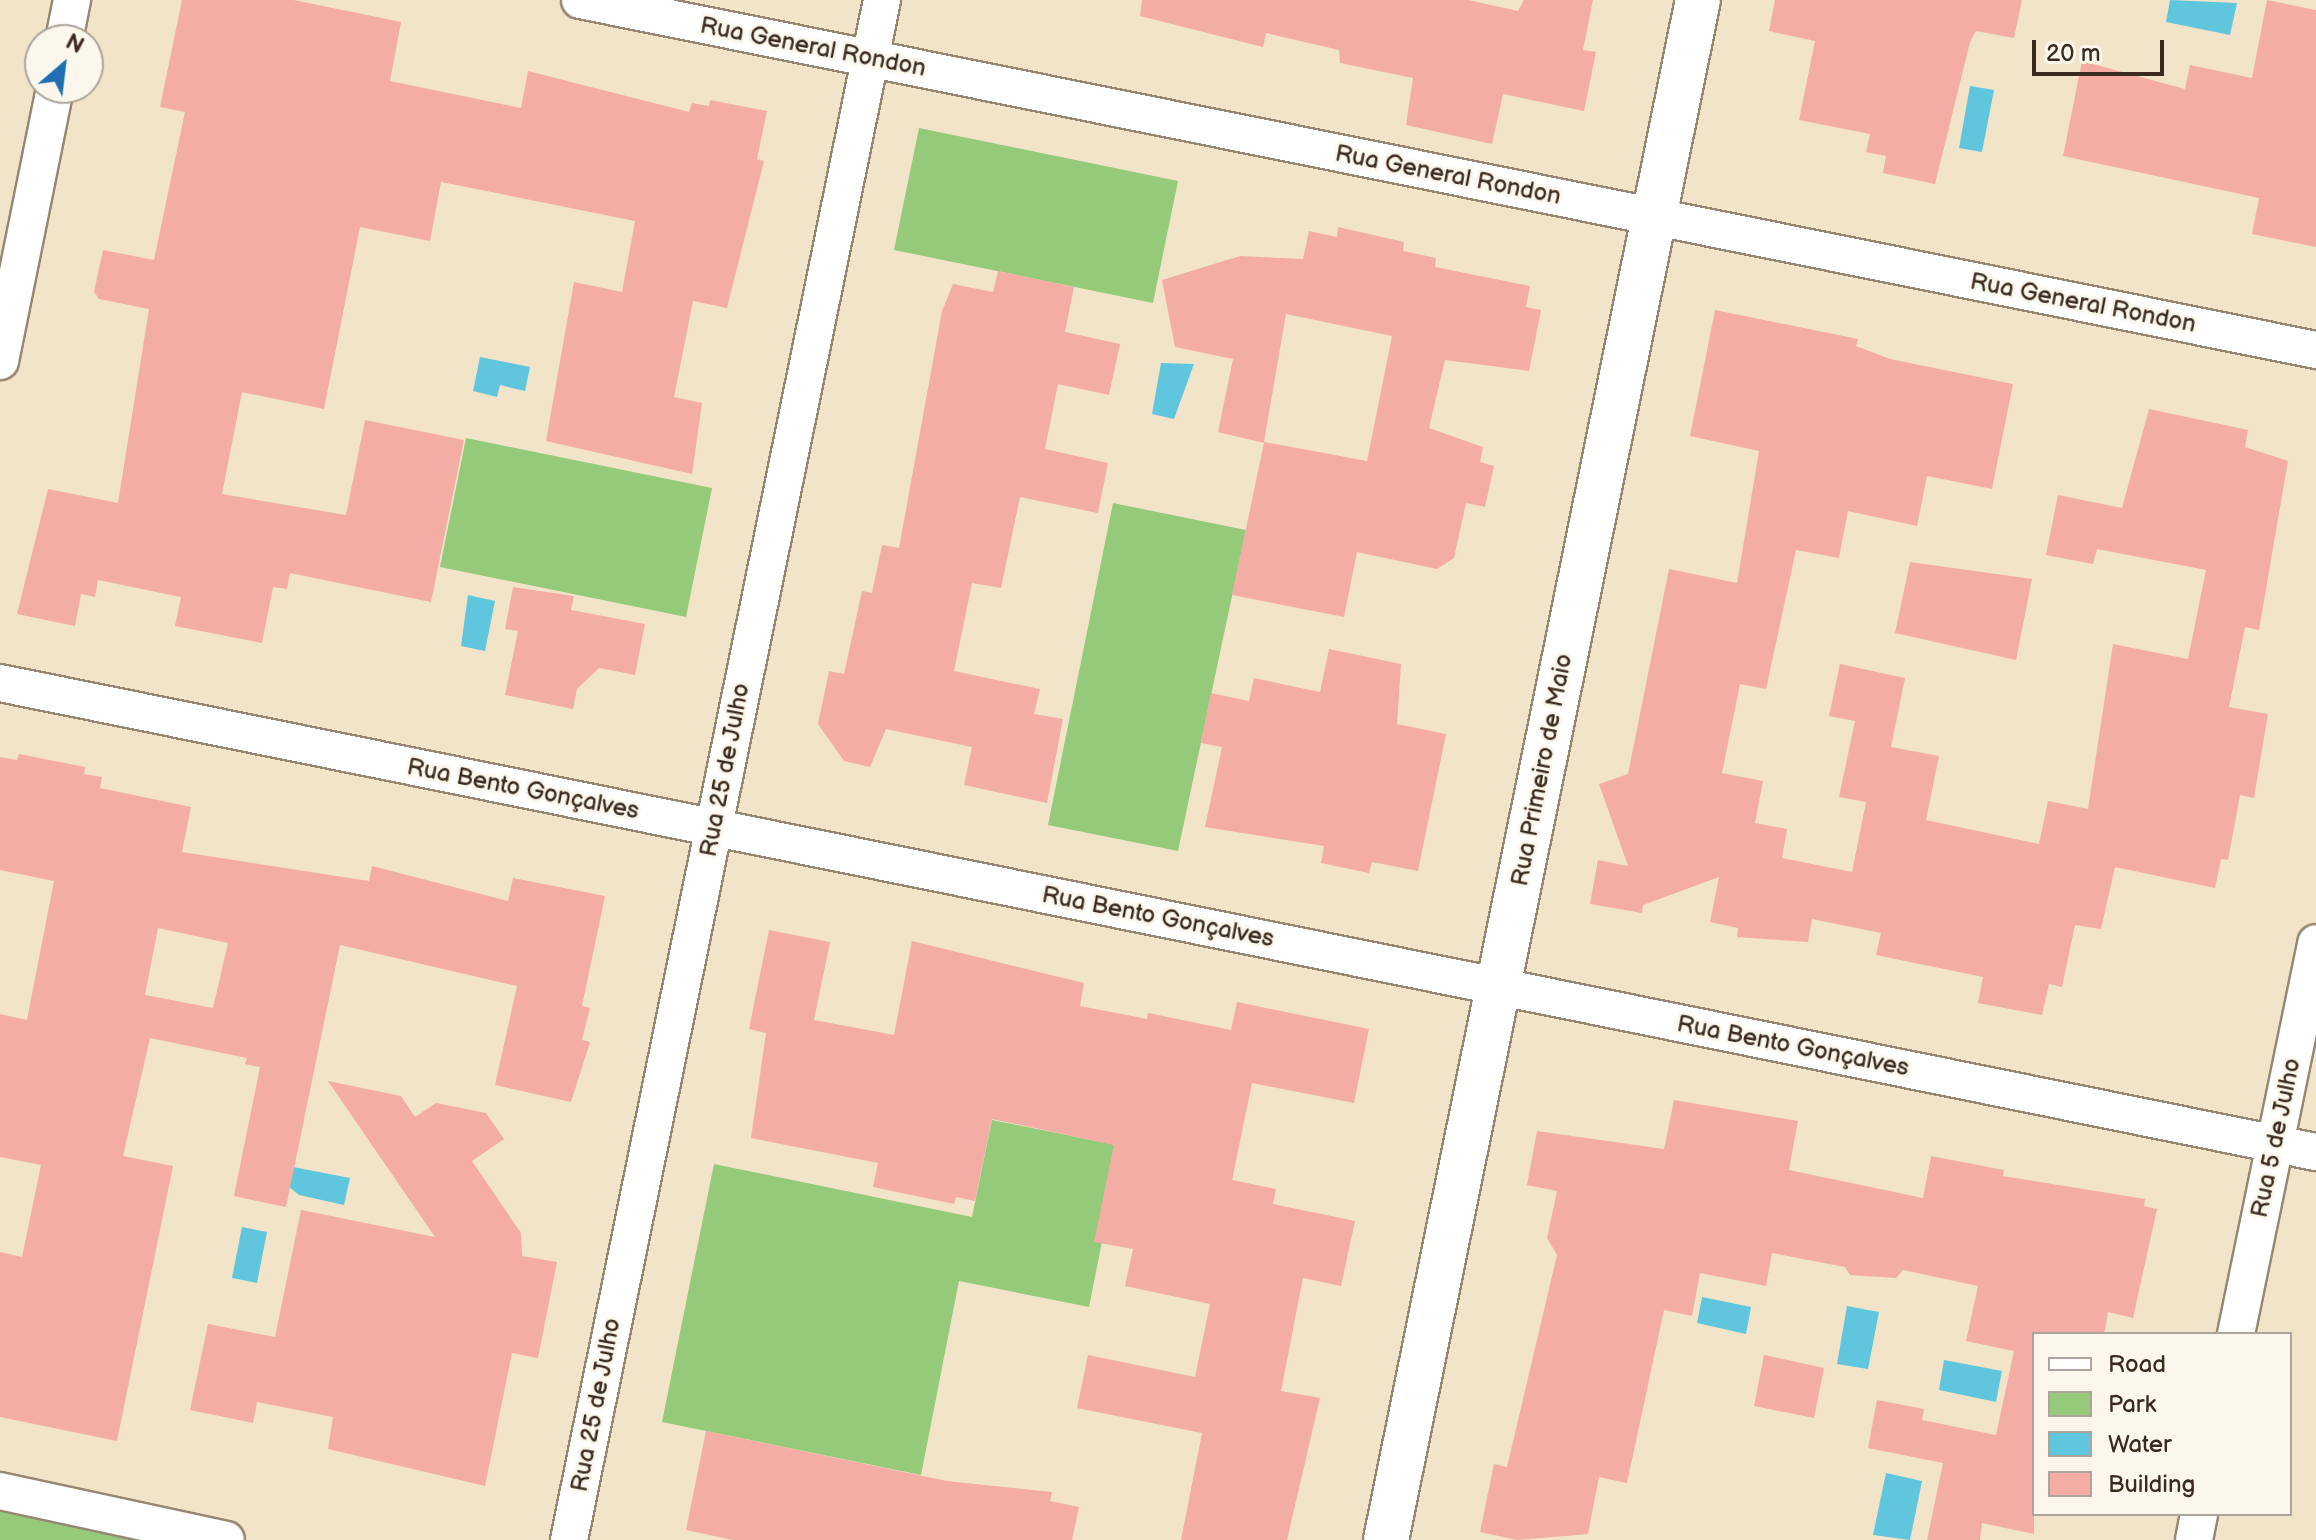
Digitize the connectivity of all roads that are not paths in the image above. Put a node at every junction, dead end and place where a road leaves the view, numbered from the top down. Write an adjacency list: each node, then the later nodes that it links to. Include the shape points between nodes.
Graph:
1 (72, 0): 5 (street)
2 (580, 0): 6 (street, Rua General Rondon)
3 (882, 0): 6 (street, Rua 25 de Julho)
4 (1698, 0): 8 (street, Rua Primeiro de Maio)
5 (67, 24)
6 (870, 58): 8 (street, Rua General Rondon); 12 (street, Rua 25 de Julho)
7 (52, 104): 10 (street)
8 (1655, 217): 9 (street, Rua General Rondon); 14 (street, Rua Primeiro de Maio)
9 (2316, 350)
10 (0, 361)
11 (0, 683): 12 (street, Rua Bento Gonçalves)
12 (713, 828): 14 (street, Rua Bento Gonçalves); 21 (street, Rua 25 de Julho)
13 (2316, 943): 15 (street, Rua 5 de Julho)
14 (1498, 986): 15 (street, Rua Bento Gonçalves); 22 (street, Rua Primeiro de Maio)
15 (2275, 1143): 16 (street, Rua Bento Gonçalves); 17 (street, Rua 5 de Julho)
16 (2316, 1152)
17 (2236, 1332)
18 (0, 1491): 20 (street)
19 (2199, 1516): 23 (street)
20 (226, 1540)
21 (569, 1540)
22 (1386, 1540)
23 (2194, 1540)

